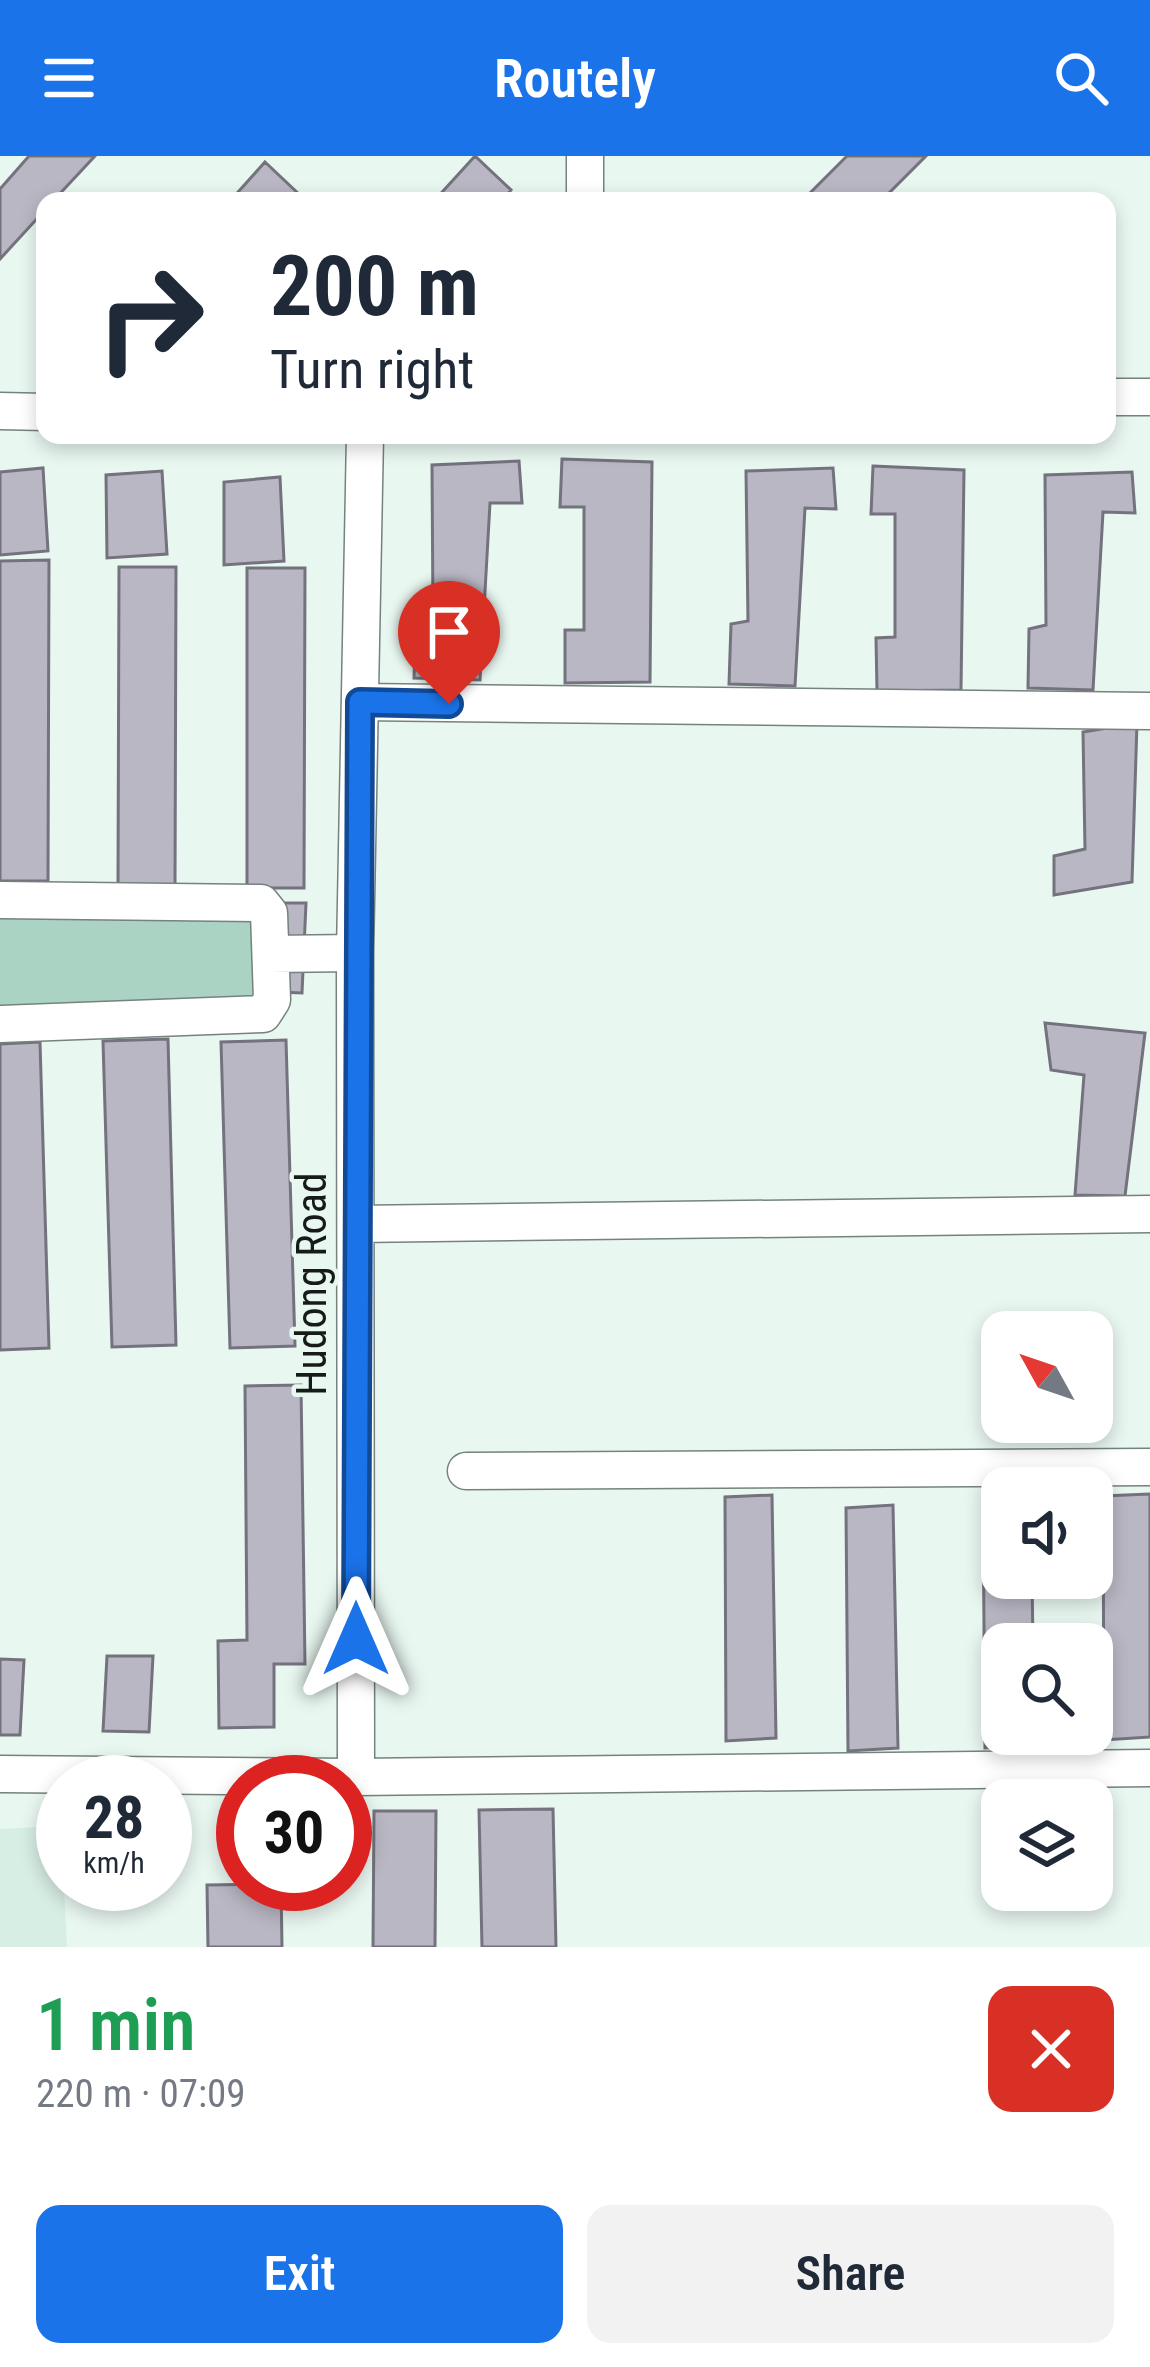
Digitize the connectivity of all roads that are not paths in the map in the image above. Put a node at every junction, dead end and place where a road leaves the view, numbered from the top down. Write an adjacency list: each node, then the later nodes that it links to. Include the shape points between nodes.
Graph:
1 (585, 156): 2 (street)
2 (585, 192)
3 (1150, 397): 4 (street)
4 (1116, 398)
5 (0, 411): 6 (street)
6 (36, 412)
7 (364, 444): 8 (street, Hudong Road)
8 (360, 702): 9 (street); 11 (street, Hudong Road)
9 (1150, 711)
10 (0, 900): 12 (street, via 262,903)
11 (356, 953): 12 (street); 15 (street, Hudong Road)
12 (271, 954): 13 (street, via 272,1000 263,1014)
13 (0, 1024)
14 (1150, 1214): 15 (street)
15 (356, 1225): 18 (street, Hudong Road)
16 (1150, 1467): 17 (street)
17 (466, 1472)
18 (356, 1755)
19 (1150, 1768): 22 (street)
20 (0, 1774): 21 (street)
21 (216, 1776)
22 (372, 1777)

